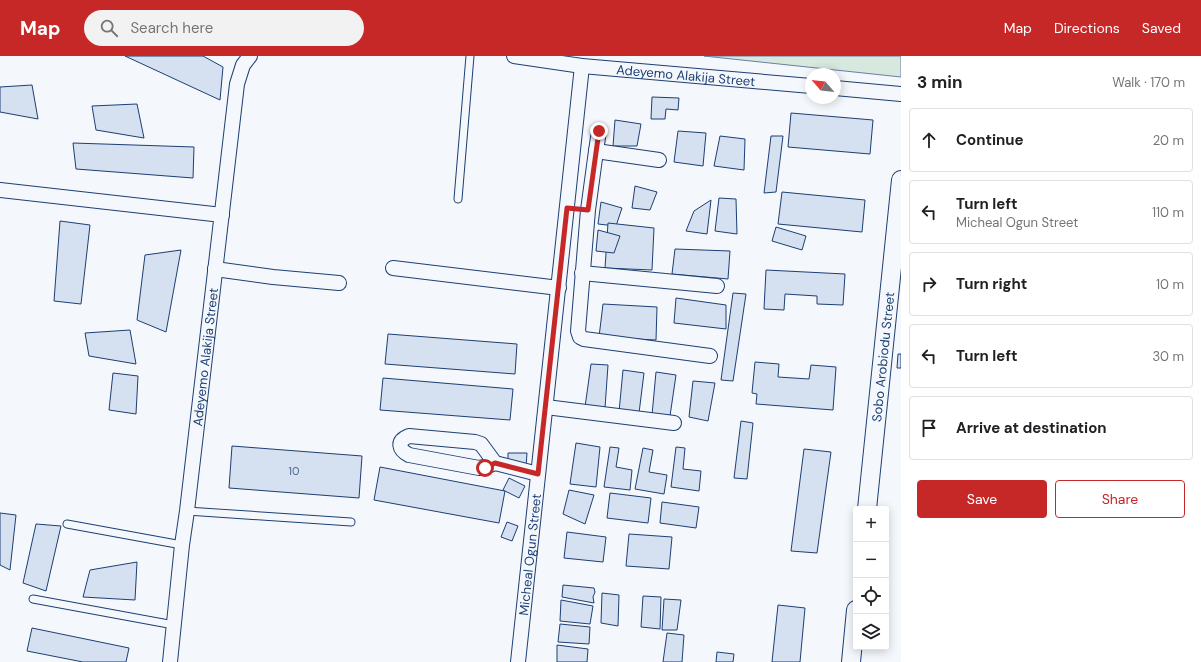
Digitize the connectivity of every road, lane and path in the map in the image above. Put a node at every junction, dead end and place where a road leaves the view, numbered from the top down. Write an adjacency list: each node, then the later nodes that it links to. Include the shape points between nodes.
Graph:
1 (250, 56): 16 (street, Adeyemo Alakija Street, via 243,65 237,84)
2 (470, 56): 13 (lane)
3 (514, 56): 4 (street, Adeyemo Alakija Street)
4 (582, 66): 5 (street, Adeyemo Alakija Street); 14 (street, Micheal Ogun Street)
5 (805, 85)
6 (841, 89): 7 (street)
7 (901, 94)
8 (599, 131): 9 (street)
9 (596, 151): 10 (street); 15 (street)
10 (660, 160)
11 (901, 180): 28 (street, Sobo Arobiodu Street)
12 (0, 190): 16 (street)
13 (458, 199)
14 (567, 208): 15 (street); 22 (street, Micheal Ogun Street)
15 (588, 210): 19 (street)
16 (222, 215): 18 (street, Adeyemo Alakija Street)
17 (393, 268): 22 (street)
18 (215, 269): 20 (street); 29 (street, Adeyemo Alakija Street)
19 (582, 274): 21 (street); 23 (street, via 578,331 580,336)
20 (339, 283)
21 (717, 286)
22 (558, 288): 24 (street, Micheal Ogun Street)
23 (710, 356)
24 (546, 407): 25 (street); 27 (street, Micheal Ogun Street)
25 (674, 423)
26 (495, 463): 26 (street, via 481,444 475,442 409,436 401,441 402,450 409,455 479,468); 27 (street)
27 (538, 474): 37 (street, Micheal Ogun Street)
28 (867, 506)
29 (187, 511): 30 (lane); 32 (street, Adeyemo Alakija Street)
30 (351, 522)
31 (67, 524): 32 (lane)
32 (182, 545): 35 (street, Adeyemo Alakija Street)
33 (33, 599): 35 (lane)
34 (856, 614): 38 (street)
35 (174, 625): 36 (street, Adeyemo Alakija Street)
36 (170, 662)
37 (518, 662)
38 (850, 662)

